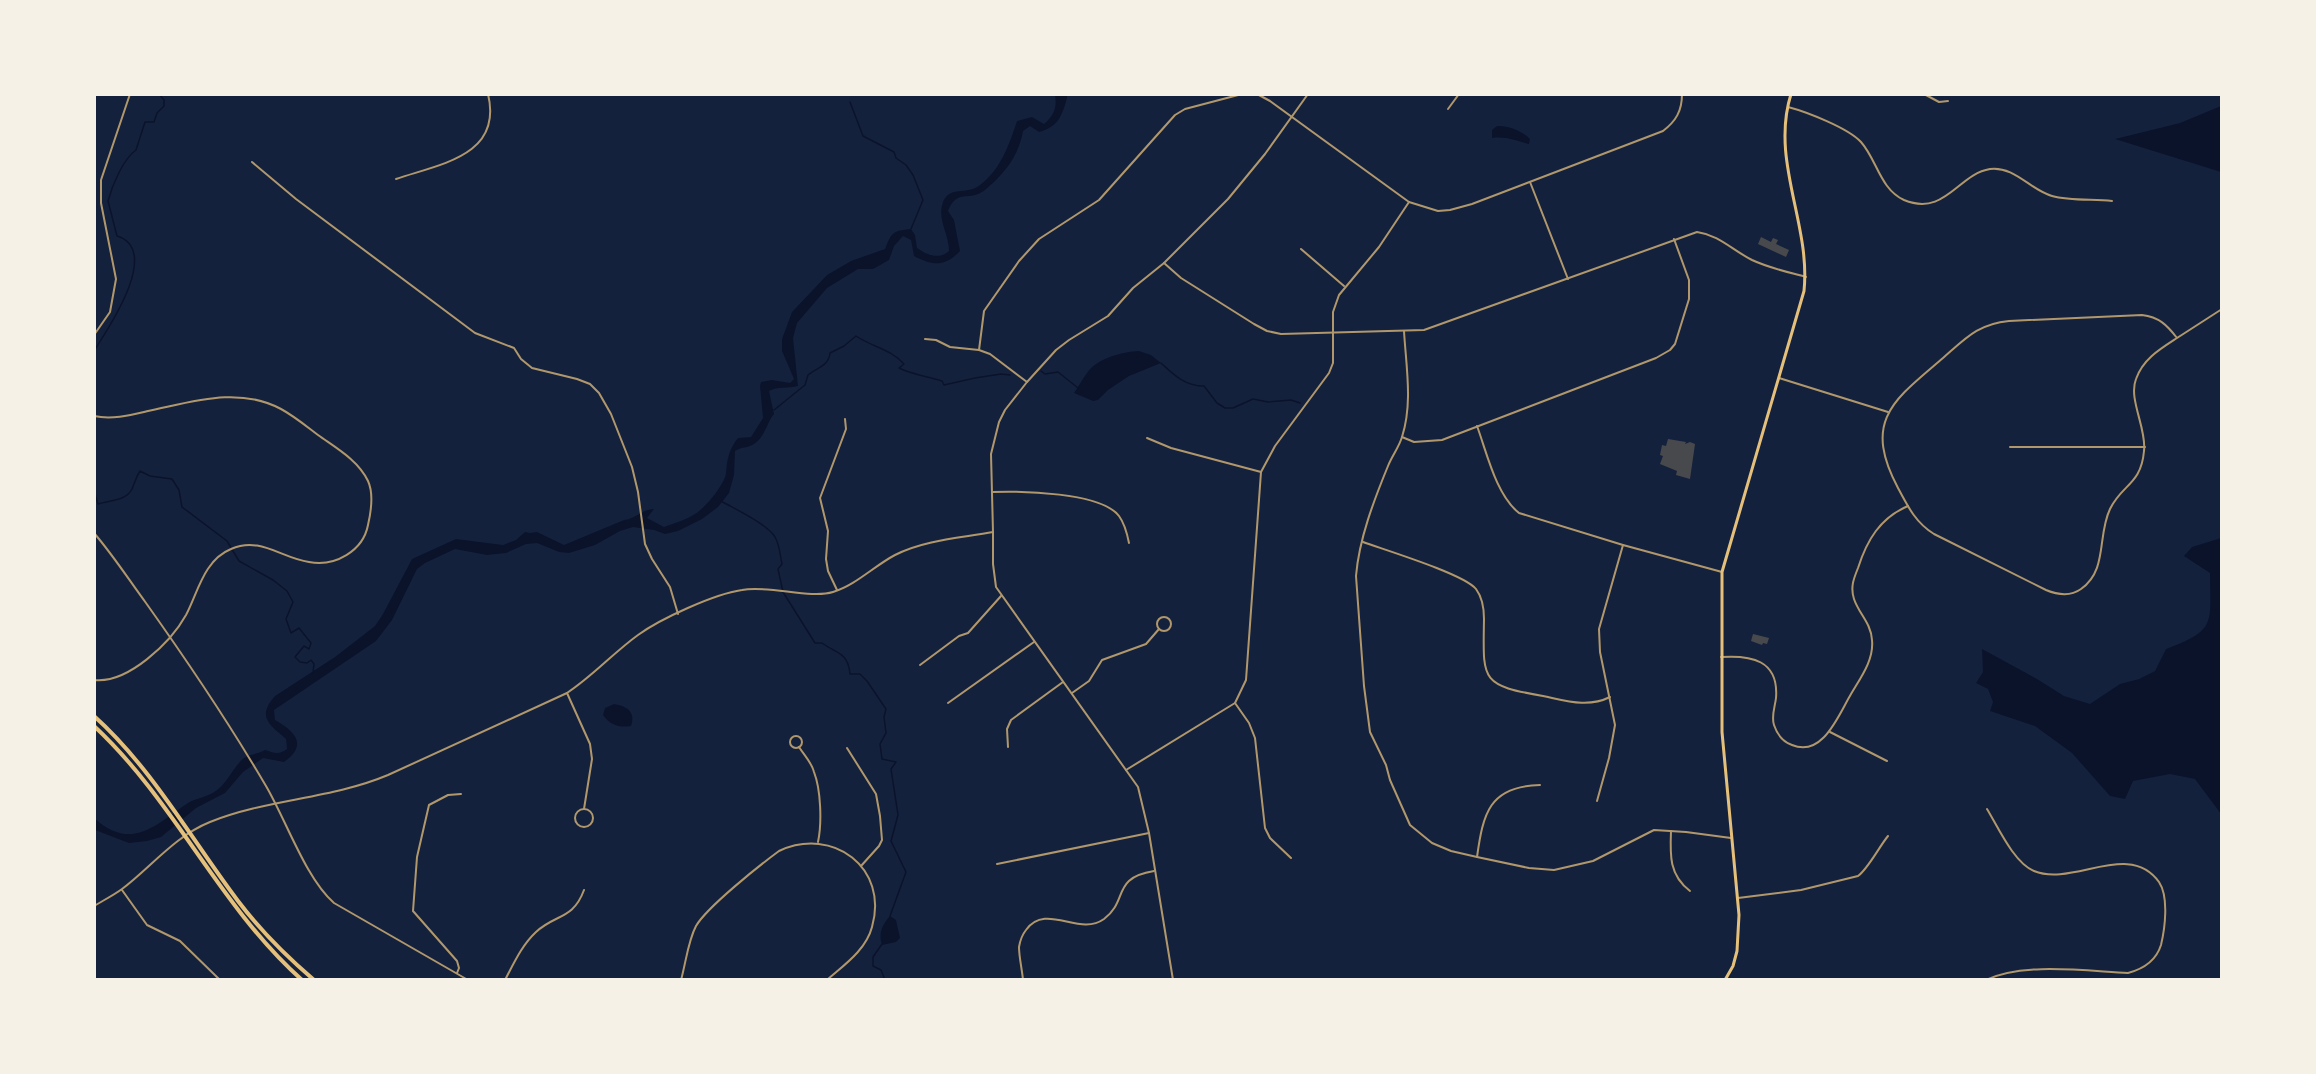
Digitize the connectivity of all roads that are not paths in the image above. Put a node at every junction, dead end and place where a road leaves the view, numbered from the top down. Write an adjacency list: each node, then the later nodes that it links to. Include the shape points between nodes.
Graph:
1 (130, 94): 28 (street, via 101,180 101,204 116,279 110,312)
2 (488, 94): 15 (street, via 490,124 478,145 467,155)
3 (1242, 94): 31 (street, via 1175,115 1099,200 1039,239 984,311)
4 (1257, 94): 13 (street)
5 (1308, 94): 13 (street)
6 (1459, 94): 12 (street)
7 (1682, 94): 16 (street, via 1682,108 1663,131)
8 (1791, 94): 11 (main road)
9 (1923, 94): 10 (street, via 1939,102)
10 (1948, 101)
11 (1788, 107): 17 (street, via 1814,115 1859,140 1889,189 1913,203 1940,200 1973,175 2000,169 2054,197); 22 (main road, via 1784,120 1785,152 1804,245)
12 (1448, 109)
13 (1292, 117): 18 (street); 21 (street, via 1228,199)
14 (252, 162): 53 (street, via 475,333 513,348 532,368 590,384 599,393 634,475 642,531 652,560 670,587)
15 (396, 179)
16 (1530, 182): 18 (street, via 1450,210 1438,211); 23 (street)
17 (2112, 201)
18 (1409, 202): 24 (street, via 1379,247)
19 (1674, 239): 22 (street, via 1706,233 1750,259); 23 (street); 37 (street, via 1690,289 1671,350)
20 (1301, 249): 24 (street)
21 (1164, 263): 27 (street, via 1181,278 1267,331); 33 (street, via 1133,288 1108,316 1056,350)
22 (1806, 277): 32 (main road)
23 (1568, 279): 26 (street, via 1424,330)
24 (1344, 286): 27 (street, via 1333,312)
25 (2222, 309): 29 (street)
26 (1404, 332): 27 (street); 38 (street, via 1408,401)
27 (1333, 333): 42 (street, via 1329,373 1275,446)
28 (94, 335)
29 (2177, 338): 34 (street, via 2166,324 2142,315 1995,322 1973,331 1898,396); 41 (street, via 2145,361 2134,382)
30 (925, 339): 31 (street)
31 (979, 350): 33 (street)
32 (1779, 378): 34 (street); 50 (main road)
33 (1027, 382): 43 (street, via 999,422 991,454)
34 (1888, 412): 44 (street, via 1884,426 1885,459)
35 (94, 416): 55 (street, via 125,416 224,396 260,400 280,409 355,462 368,482 372,509 366,534 352,553 329,561 309,562 262,545 245,544 230,549 208,569)
36 (845, 418): 51 (street, via 846,429 820,498 828,531 828,571)
37 (1477, 426): 38 (street, via 1431,443); 49 (street, via 1511,507 1528,518)
38 (1402, 437): 47 (street)
39 (1147, 438): 42 (street)
40 (2010, 447): 41 (street)
41 (2145, 447): 44 (street, via 2140,472 2110,509 2094,575 2087,585 2066,595 2054,593 1923,528)
42 (1262, 472): 65 (street, via 1246,680)
43 (992, 492): 45 (street); 48 (street, via 1021,491 1092,500 1118,515)
44 (1908, 506): 68 (street, via 1894,512 1871,536 1853,582 1854,601 1872,631 1872,655)
45 (993, 532): 51 (street, via 908,549); 52 (street, via 994,580)
46 (94, 533): 55 (street)
47 (1362, 542): 63 (street, via 1463,579 1477,591 1484,612 1484,667 1494,683 1508,690 1584,704); 85 (street, via 1356,576 1370,732 1410,825 1432,843)
48 (1129, 543)
49 (1623, 545): 50 (street); 63 (street, via 1598,640)
50 (1722, 572): 57 (main road)
51 (837, 591): 53 (street, via 820,594 738,590)
52 (1001, 596): 56 (street); 58 (street, via 968,633)
53 (678, 614): 61 (street, via 639,634)
54 (1159, 629): 54 (street, via 1169,629 1168,619 1158,621); 62 (street, via 1146,644 1102,660 1089,681)
55 (170, 638): 59 (street, via 132,671); 77 (street)
56 (1034, 642): 60 (street); 64 (street)
57 (1721, 657): 68 (street, via 1743,656 1766,666 1776,687 1773,724 1784,741 1805,747); 83 (main road, via 1722,732)
58 (920, 665)
59 (94, 680)
60 (1063, 682): 62 (street); 70 (street, via 1011,720 1006,729)
61 (567, 693): 77 (street, via 376,780); 78 (street, via 590,744 592,759)
62 (1072, 693): 73 (street)
63 (1610, 697): 76 (street, via 1614,735)
64 (948, 703)
65 (1236, 703): 73 (street); 86 (street, via 1254,738 1265,828)
66 (94, 716): 98 (highway, via 130,753 258,926)
67 (94, 726): 97 (highway, via 131,764 253,930)
68 (1830, 732): 72 (street)
69 (800, 747): 69 (street, via 800,738 791,737 791,746); 84 (street, via 816,778 821,828)
70 (1008, 747)
71 (847, 748): 88 (street, via 876,794 880,816 882,840)
72 (1887, 761)
73 (1126, 770): 81 (street, via 1138,787)
74 (1540, 785): 85 (street, via 1522,785 1492,804 1481,824)
75 (461, 794): 95 (street, via 448,795 429,805 417,857 412,911 457,961)
76 (1597, 801)
77 (276, 804): 90 (street, via 195,829); 95 (street, via 325,895)
78 (584, 809): 78 (street, via 575,818 584,827 593,818)
79 (1988, 810): 106 (street, via 2022,863 2032,870 2046,874 2133,865 2156,878 2164,900 2160,949 2142,969 2021,970)
80 (1671, 831): 83 (street); 85 (street, via 1654,830 1601,858 1564,868 1530,868); 92 (street, via 1671,863 1678,880)
81 (1149, 832): 87 (street); 89 (street)
82 (1888, 836): 93 (street, via 1858,876 1801,890)
83 (1733, 839): 93 (main road)
84 (818, 842): 88 (street, via 840,850); 101 (street, via 780,851 707,912 697,924)
85 (1477, 857)
86 (1291, 858)
87 (997, 864)
88 (861, 866): 102 (street, via 874,896 872,927 857,953)
89 (1154, 871): 103 (street, via 1138,873 1128,880 1111,911 1095,923 1045,918 1027,927 1019,947); 104 (street)
90 (122, 889): 94 (street); 96 (street, via 147,925 180,941)
91 (584, 890): 100 (street, via 571,912 530,937)
92 (1690, 891)
93 (1738, 898): 105 (main road, via 1738,944)
94 (94, 906)
95 (457, 974): 99 (street)
96 (220, 980)
97 (302, 980)
98 (314, 980)
99 (468, 980)
100 (505, 980)
101 (681, 980)
102 (827, 980)
103 (1023, 980)
104 (1173, 980)
105 (1725, 980)
106 (1986, 980)

